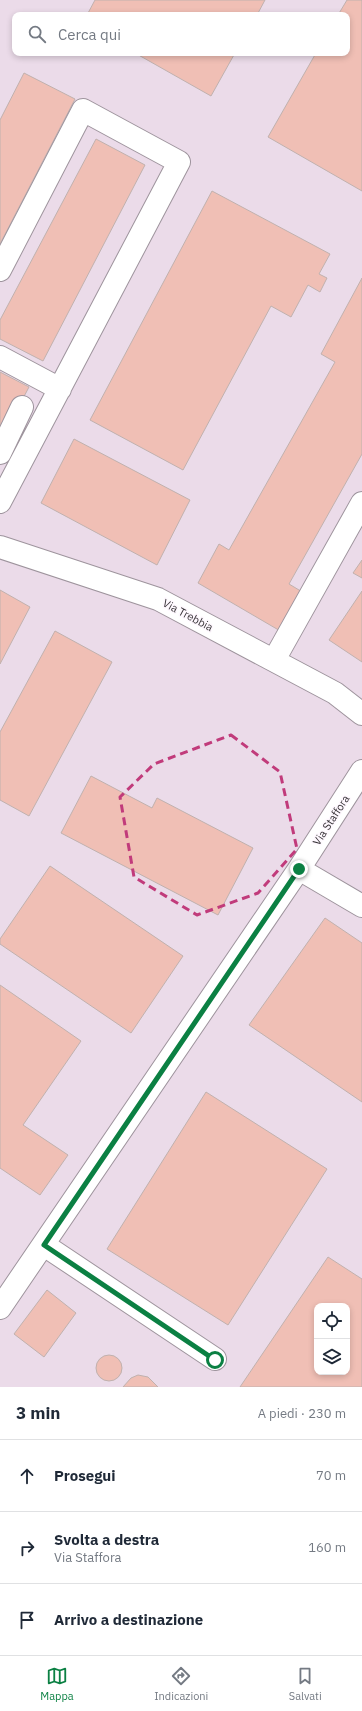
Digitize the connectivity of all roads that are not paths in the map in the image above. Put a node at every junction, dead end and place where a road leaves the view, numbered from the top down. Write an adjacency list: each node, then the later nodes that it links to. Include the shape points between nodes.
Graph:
1 (0, 270): 3 (street, via 83,110 179,162)
2 (0, 357): 3 (street)
3 (60, 389): 6 (street)
4 (22, 407): 5 (street)
5 (0, 453)
6 (0, 502)
7 (362, 503): 9 (street)
8 (0, 547): 9 (street, Via Trebbia, via 158,598)
9 (274, 660): 10 (street, Via Trebbia, via 335,693)
10 (362, 714)
11 (362, 771): 12 (street, Via Staffora)
12 (299, 869): 13 (street); 14 (street, Via Staffora)
13 (362, 906)
14 (44, 1245): 15 (street, Via Staffora); 16 (street)
15 (0, 1308)
16 (215, 1360)

